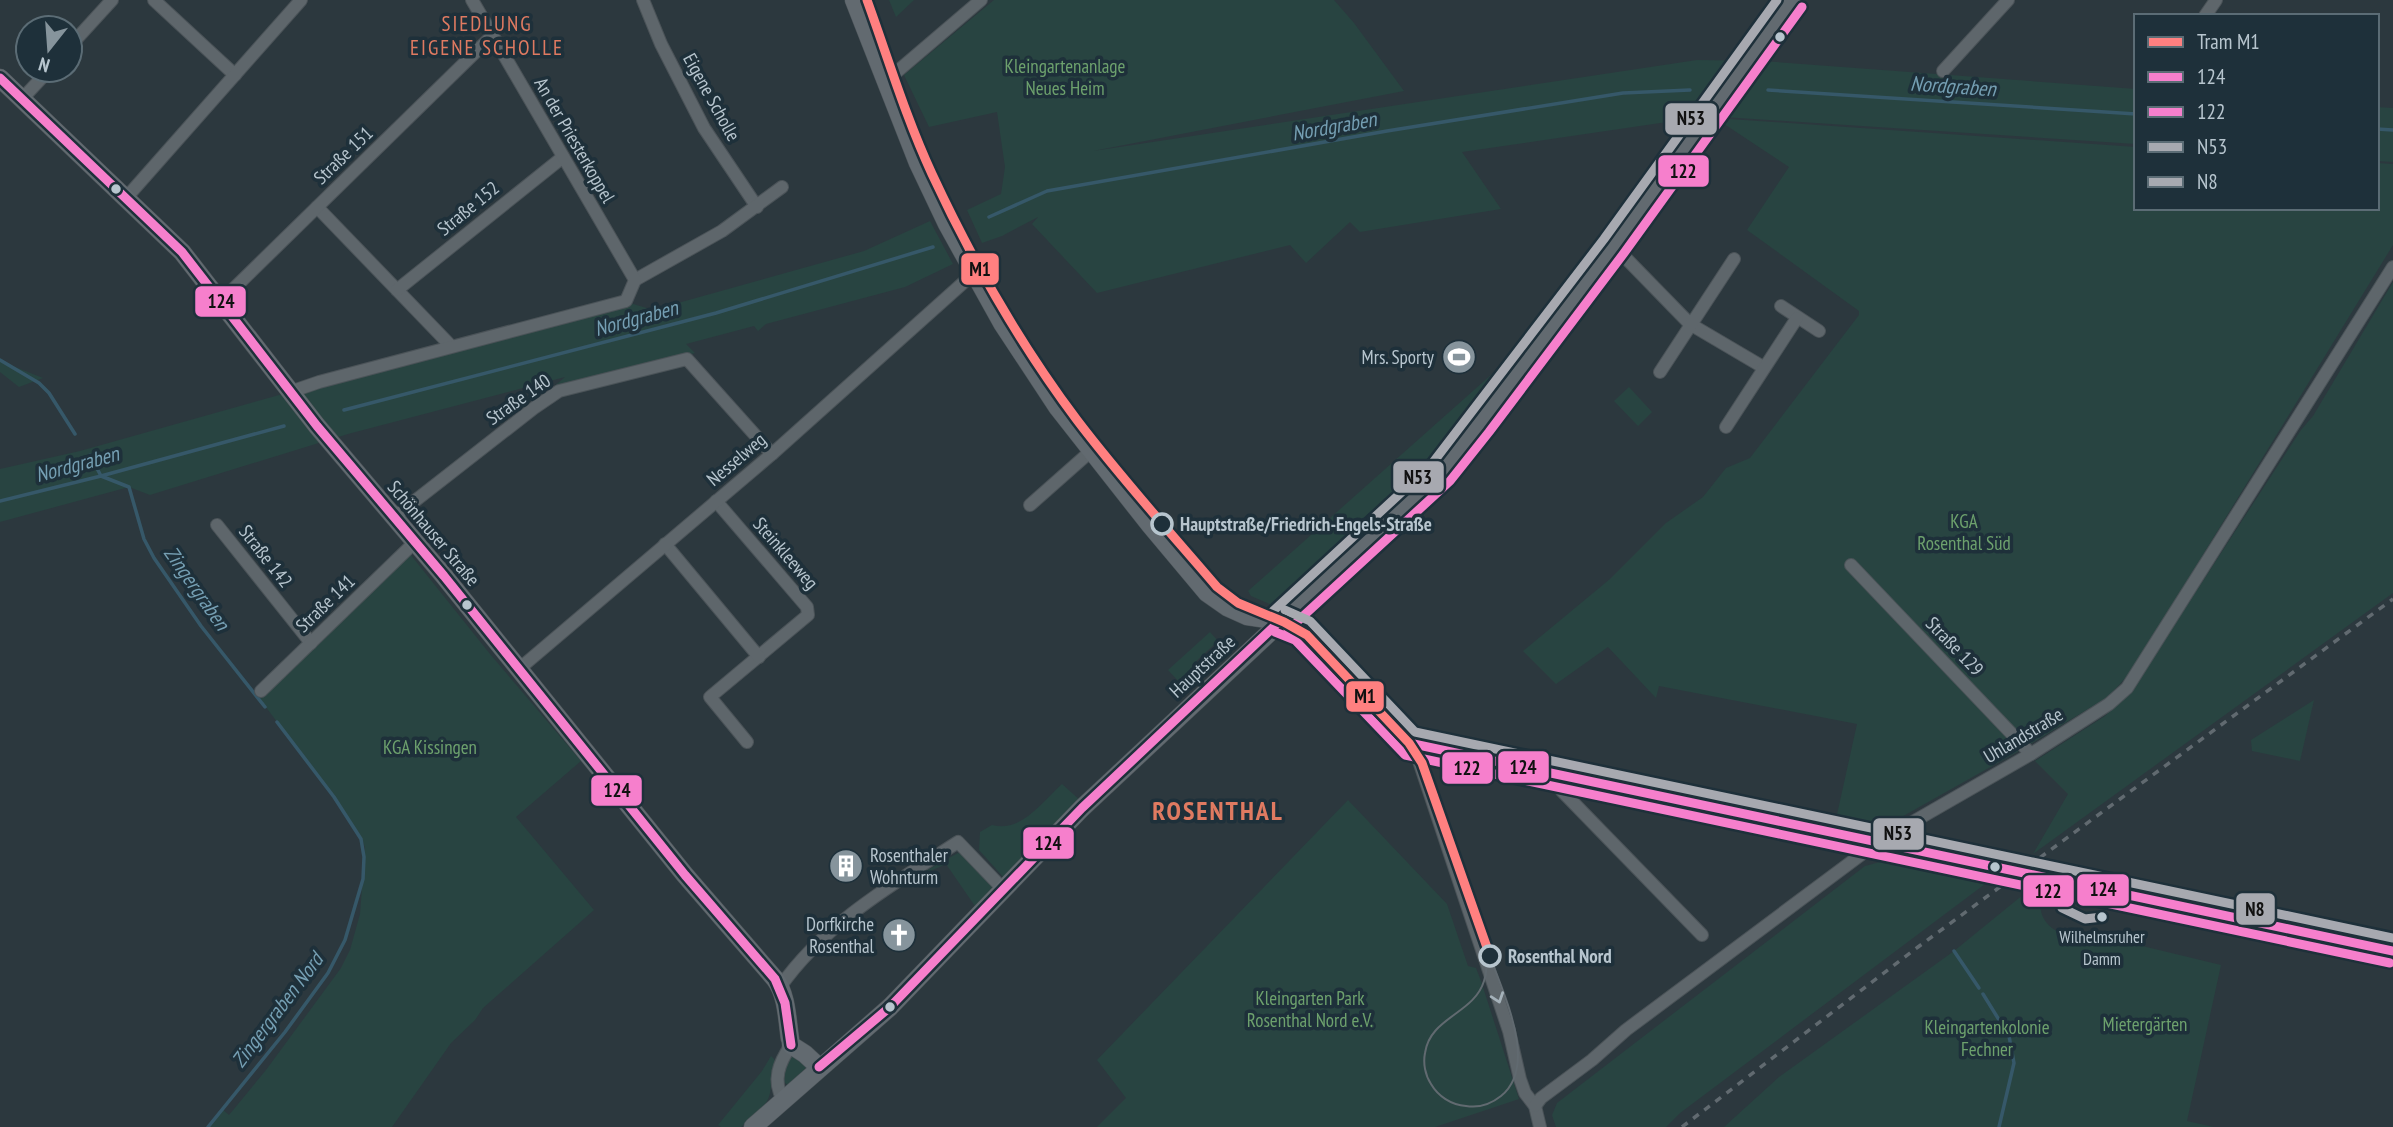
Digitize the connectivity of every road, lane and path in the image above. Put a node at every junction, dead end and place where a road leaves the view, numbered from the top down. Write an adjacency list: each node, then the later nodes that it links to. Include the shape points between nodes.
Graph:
1 (112, 0): 10 (street)
2 (153, 0): 13 (street)
3 (302, 0): 13 (street)
4 (472, 0): 11 (street, An der Priesterkoppel)
5 (643, 0): 22 (street, Eigene Scholle, via 704,128)
6 (854, 0): 15 (main road)
7 (981, 0): 15 (street)
8 (2008, 0): 12 (street)
9 (1789, 1): 23 (main road, Hauptstraße)
10 (84, 31)
11 (492, 36): 18 (street, An der Priesterkoppel); 21 (street, Straße 151)
12 (1943, 71)
13 (236, 75): 20 (street)
14 (0, 78): 17 (main road, Schönhauser Straße)
15 (886, 81): 26 (main road, via 930,189)
16 (35, 84): 17 (street)
17 (22, 99): 20 (main road, Schönhauser Straße)
18 (562, 157): 27 (street, An der Priesterkoppel); 28 (street, Straße 152)
19 (782, 187): 22 (street)
20 (126, 198): 29 (main road, Schönhauser Straße, via 181,252)
21 (317, 206): 28 (street); 29 (street, Straße 151)
22 (757, 207): 27 (street)
23 (1615, 246): 32 (street); 48 (main road, Hauptstraße, via 1440,473)
24 (1734, 260): 32 (street)
25 (2393, 267): 55 (street, Uhlandstraße, via 2127,688)
26 (973, 274): 39 (main road, via 1021,353); 40 (street, Nesselweg)
27 (635, 280): 34 (street, via 626,301)
28 (397, 290): 34 (street)
29 (221, 301): 37 (main road, Schönhauser Straße)
30 (1781, 306): 31 (street)
31 (1797, 318): 33 (street); 35 (street)
32 (1689, 324): 35 (street); 36 (street)
33 (1819, 331)
34 (451, 346): 37 (street)
35 (1763, 367): 38 (street)
36 (1660, 372)
37 (290, 391): 43 (main road, Schönhauser Straße)
38 (1726, 427)
39 (1091, 450): 42 (street); 48 (main road, via 1208,593 1244,615)
40 (772, 454): 41 (street, Nesselweg); 43 (street, Straße 140, via 687,359 559,391)
41 (716, 501): 46 (street, Nesselweg); 50 (street, Steinkleeweg, via 807,607 805,619)
42 (1030, 505)
43 (393, 518): 45 (main road, Schönhauser Straße)
44 (217, 525): 49 (street, Straße 142)
45 (415, 542): 49 (street, Straße 141); 51 (main road, Schönhauser Straße)
46 (665, 544): 50 (street); 51 (street, Nesselweg)
47 (1851, 565): 55 (street, Straße 129)
48 (1280, 621): 54 (main road, via 1302,630); 58 (main road, Hauptstraße, via 1082,808)
49 (311, 643): 52 (street, Straße 141)
50 (759, 657): 53 (street, Steinkleeweg, via 710,697)
51 (519, 669): 61 (main road, Schönhauser Straße)
52 (261, 691)
53 (747, 742)
54 (1409, 743): 56 (main road); 65 (street, one-way to 65, via 1510,1031 1524,1090)
55 (2031, 754): 57 (street, Uhlandstraße)
56 (1550, 773): 57 (main road); 59 (street)
57 (1878, 842): 60 (main road); 65 (street, Uhlandstraße, via 1626,1030)
58 (1004, 890): 61 (street, via 958,842 846,917 798,961); 63 (main road, Hauptstraße, via 890,1007)
59 (1702, 934)
60 (2393, 951)
61 (780, 987): 62 (main road, Schönhauser Straße)
62 (791, 1042): 63 (main road); 64 (street, via 777,1079)
63 (820, 1067): 64 (main road, Hauptstraße)
64 (783, 1100): 66 (main road, Hauptstraße)
65 (1535, 1106): 67 (street)
66 (753, 1127)
67 (1540, 1127)

